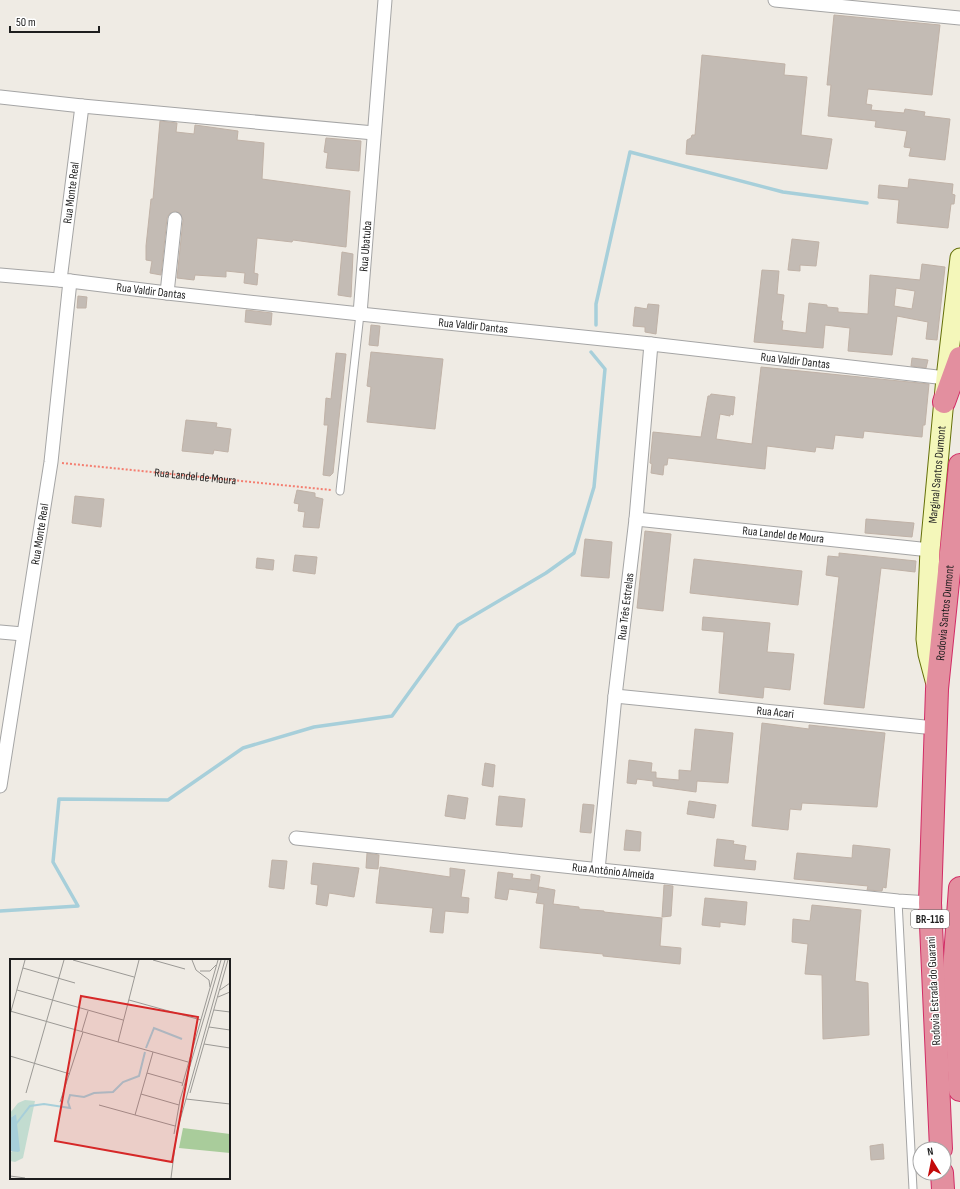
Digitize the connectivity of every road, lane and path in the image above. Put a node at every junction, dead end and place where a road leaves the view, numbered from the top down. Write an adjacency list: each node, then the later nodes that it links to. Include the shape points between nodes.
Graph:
1 (385, 0): 6 (street, Rua Ubatuba)
2 (775, 0): 3 (street)
3 (960, 18)
4 (0, 97): 5 (street)
5 (82, 106): 6 (street); 10 (street, Rua Monte Real)
6 (374, 133): 12 (street, Rua Ubatuba)
7 (175, 219): 11 (street)
8 (960, 258): 15 (main road, Marginal Santos Dumont / BR-116)
9 (0, 275): 10 (street, Rua Valdir Dantas)
10 (65, 281): 11 (street, Rua Valdir Dantas); 17 (street, Rua Monte Real)
11 (168, 293): 12 (street, Rua Valdir Dantas)
12 (360, 314): 13 (street, Rua Valdir Dantas); 19 (lane, Rua Ubatuba)
13 (651, 344): 15 (street, Rua Valdir Dantas); 20 (street, Rua Três Estrelas)
14 (960, 358): 16 (highway)
15 (946, 378): 16 (main road, Marginal Santos Dumont / BR-116)
16 (944, 402): 21 (main road, Marginal Santos Dumont / BR-116)
17 (51, 462): 19 (path, Rua Landel de Moura); 23 (street, Rua Monte Real)
18 (960, 465): 24 (highway, Rodovia Santos Dumont / BR-116)
19 (340, 491)
20 (636, 518): 21 (street, Rua Landel de Moura); 25 (street, Rua Três Estrelas)
21 (930, 550): 24 (main road, Marginal Santos Dumont / BR-116, via 926,638)
22 (0, 632): 23 (street)
23 (23, 634): 27 (street, Rua Monte Real)
24 (937, 689): 26 (highway, Rodovia Estrada do Guarani / BR-116)
25 (615, 696): 26 (street, Rua Acari); 29 (street, Rua Três Estrelas)
26 (935, 728): 32 (highway, Rodovia Estrada do Guarani / BR-116)
27 (0, 786)
28 (296, 838): 29 (street, Rua Antônio Almeida)
29 (598, 870): 31 (street, Rua Antônio Almeida)
30 (960, 888): 33 (highway, Rodovia Estrada do Guarani / BR-116, via 954,970)
31 (898, 901): 32 (street, Rua Antônio Almeida); 35 (lane)
32 (930, 903): 34 (highway, Rodovia Estrada do Guarani / BR-116)
33 (960, 1090)
34 (941, 1141)
35 (913, 1189)

